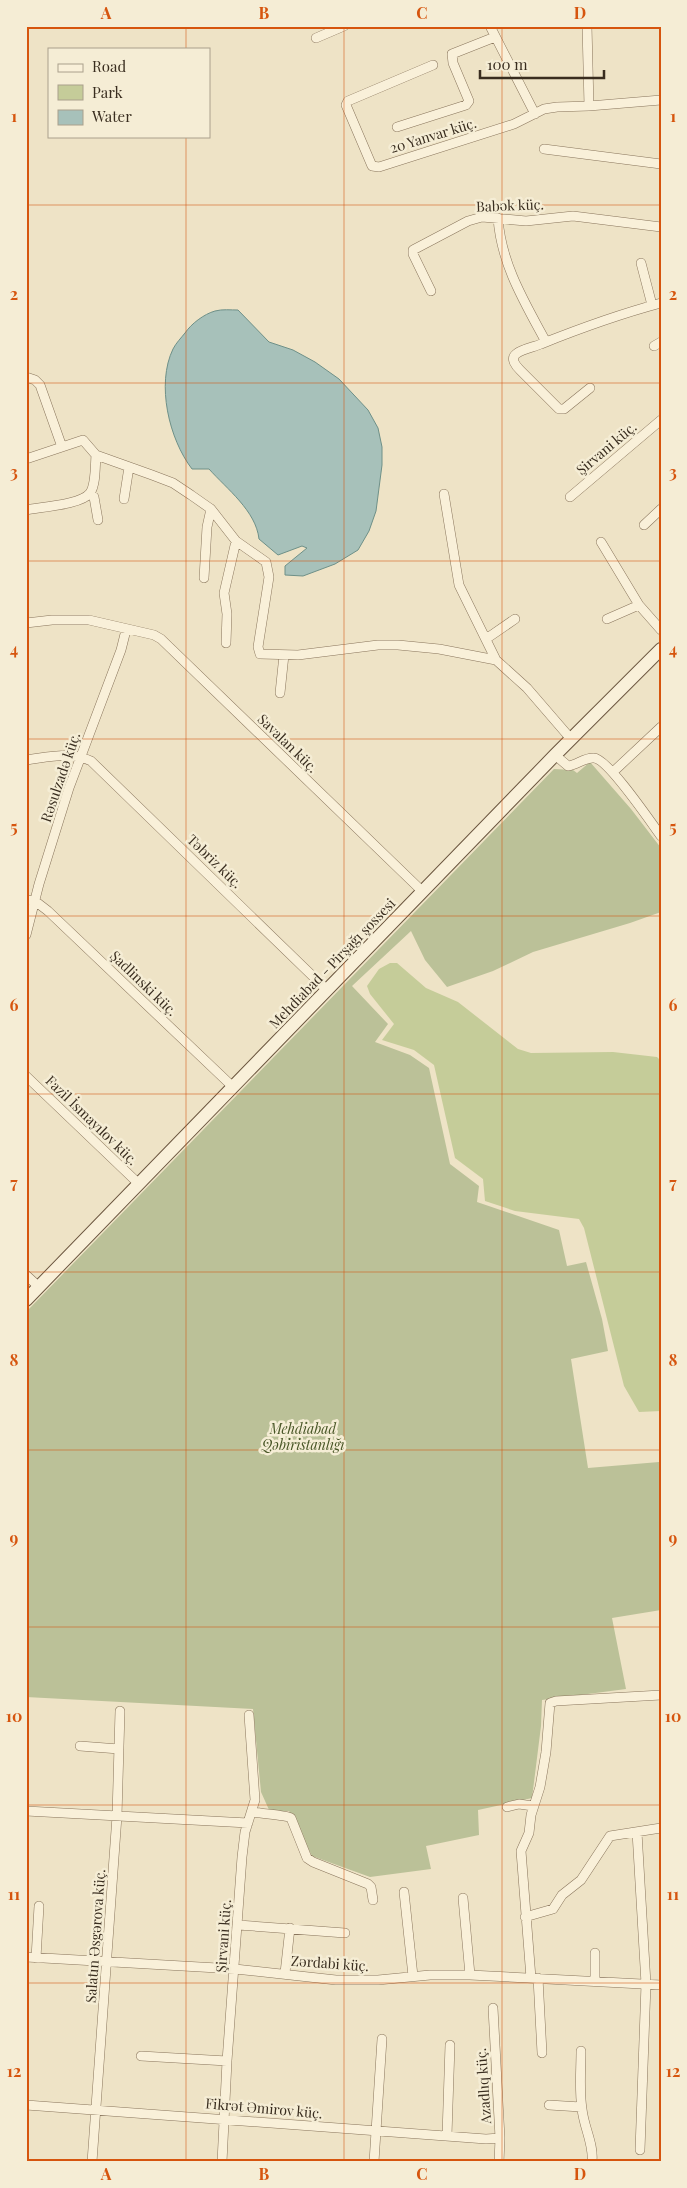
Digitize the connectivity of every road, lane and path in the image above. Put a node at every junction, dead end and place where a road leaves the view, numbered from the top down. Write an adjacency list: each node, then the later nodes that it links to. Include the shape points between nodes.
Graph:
1 (344, 26): 5 (street)
2 (490, 26): 4 (street)
3 (587, 26): 8 (street)
4 (495, 37): 9 (street); 10 (street, via 452,54 469,101 466,105)
5 (316, 38)
6 (433, 65): 9 (street, 20 Yanvar küç., via 348,101 346,105 372,166 379,167 514,124)
7 (661, 100): 8 (street, 20 Yanvar küç.)
8 (589, 106): 9 (street, 20 Yanvar küç., via 556,107)
9 (535, 114)
10 (397, 127)
11 (544, 149): 12 (street)
12 (661, 164)
13 (498, 218): 14 (street, Babək küç., via 526,221 573,216); 16 (street, Babək küç., via 468,220 413,250); 18 (street, via 506,264)
14 (661, 227)
15 (640, 263): 17 (street)
16 (431, 291)
17 (656, 304): 18 (street)
18 (546, 342): 20 (street, via 517,354 514,364 558,409 564,409)
19 (26, 377): 22 (street, via 40,386)
20 (590, 388)
21 (661, 420): 28 (street, Şirvani küç.)
22 (62, 448): 23 (street, via 83,440); 24 (street)
23 (96, 455): 25 (street); 26 (street)
24 (26, 459)
25 (129, 467): 29 (street); 30 (street, via 173,484)
26 (90, 493): 32 (street, via 77,501); 33 (street, via 94,497)
27 (444, 494): 44 (street, via 459,586)
28 (570, 497)
29 (124, 500)
30 (211, 509): 35 (street); 37 (street)
31 (661, 509): 34 (street)
32 (26, 510)
33 (98, 520)
34 (644, 525)
35 (236, 541): 45 (street, via 224,592); 47 (street, via 257,554 268,568 258,651 260,654)
36 (601, 542): 38 (street)
37 (204, 578)
38 (638, 605): 40 (street); 43 (street)
39 (515, 619): 44 (street)
40 (607, 619)
41 (26, 623): 42 (street, Savalan küç., via 88,620)
42 (126, 630): 52 (street, Rəsulzadə küç., via 122,650); 57 (street, Savalan küç., via 161,639)
43 (661, 630)
44 (486, 639): 48 (street)
45 (226, 643)
46 (661, 649): 51 (main road, Mehdiabad - Pirşağı şossesi)
47 (284, 655): 48 (street, via 398,645); 49 (street)
48 (496, 660): 51 (street, via 527,688)
49 (280, 693)
50 (661, 727): 55 (street)
51 (570, 739): 53 (main road, Mehdiabad - Pirşağı şossesi)
52 (81, 756): 54 (street); 58 (street, Rəsulzadə küç.); 60 (street, Təbriz küç., via 103,771)
53 (554, 756): 55 (street, via 568,766 596,758); 57 (main road, Mehdiabad - Pirşağı şossesi)
54 (26, 760)
55 (613, 772): 56 (street)
56 (661, 836)
57 (422, 891): 60 (main road, Mehdiabad - Pirşağı şossesi)
58 (30, 901): 59 (street, Rəsulzadə küç.); 62 (street, Şadlinski küç., via 48,910)
59 (26, 935)
60 (327, 990): 62 (main road, Mehdiabad - Pirşağı şossesi)
61 (26, 1076): 63 (street, Fazil İsmayılov küç.)
62 (233, 1087): 63 (main road, Mehdiabad - Pirşağı şossesi)
63 (139, 1184): 65 (main road, Mehdiabad - Pirşağı şossesi)
64 (26, 1276): 65 (street)
65 (39, 1287): 66 (main road, Mehdiabad - Pirşağı şossesi)
66 (26, 1300)
67 (661, 1695): 72 (street, via 550,1703 546,1752)
68 (120, 1712): 71 (street, Salatın Əsgərova küç.)
69 (249, 1715): 75 (street, Şirvani küç.)
70 (80, 1746): 71 (street)
71 (119, 1749): 76 (street, Salatın Əsgərova küç.)
72 (533, 1806): 73 (street, via 519,1804); 84 (street, via 529,1833 521,1851)
73 (507, 1807)
74 (26, 1811): 76 (street)
75 (253, 1812): 77 (street, Şirvani küç.); 82 (street, via 291,1818 307,1858 368,1884)
76 (117, 1816): 77 (street); 91 (street, Salatın Əsgərova küç.)
77 (248, 1823): 85 (street, Şirvani küç., via 242,1858)
78 (661, 1828): 79 (street)
79 (636, 1832): 84 (street, via 610,1836 581,1880 562,1895 553,1909); 98 (street)
80 (404, 1892): 95 (street)
81 (463, 1898): 94 (street)
82 (374, 1900)
83 (39, 1906): 90 (street)
84 (525, 1917): 96 (street)
85 (238, 1925): 86 (street); 92 (street, Şirvani küç.)
86 (290, 1928): 87 (street); 93 (street)
87 (345, 1932)
88 (595, 1953): 97 (street)
89 (26, 1957): 90 (street, Zərdabi küç.)
90 (36, 1958): 91 (street, Zərdabi küç.)
91 (108, 1962): 92 (street, Zərdabi küç.); 110 (street, Salatın Əsgərova küç.)
92 (235, 1970): 93 (street, Zərdabi küç.); 106 (street, Şirvani küç.)
93 (285, 1973): 95 (street, Zərdabi küç., via 351,1981)
94 (470, 1975): 95 (street, Zərdabi küç.); 96 (street, Zərdabi küç.)
95 (413, 1976)
96 (534, 1978): 97 (street, Zərdabi küç.); 104 (street)
97 (595, 1980): 98 (street, Zərdabi küç.)
98 (646, 1984): 99 (street, Zərdabi küç.); 115 (street)
99 (661, 1985)
100 (493, 2008): 114 (street, Azadlıq küç.)
101 (382, 2039): 112 (street)
102 (450, 2045): 113 (street)
103 (581, 2051): 109 (street)
104 (542, 2053)
105 (141, 2056): 106 (street)
106 (227, 2061): 111 (street, Şirvani küç.)
107 (26, 2105): 110 (street, Fikrət Əmirov küç.)
108 (549, 2105): 109 (street)
109 (581, 2107): 120 (street, via 585,2131 592,2147)
110 (95, 2109): 111 (street, Fikrət Əmirov küç.); 116 (street, Salatın Əsgərova küç.)
111 (224, 2119): 112 (street, Fikrət Əmirov küç.); 117 (street, Şirvani küç.)
112 (376, 2131): 113 (street, Fikrət Əmirov küç.); 118 (street)
113 (447, 2135): 114 (street, Fikrət Əmirov küç.)
114 (500, 2138): 119 (street, Azadlıq küç.)
115 (640, 2150)
116 (92, 2162)
117 (222, 2162)
118 (374, 2162)
119 (498, 2162)
120 (592, 2162)

